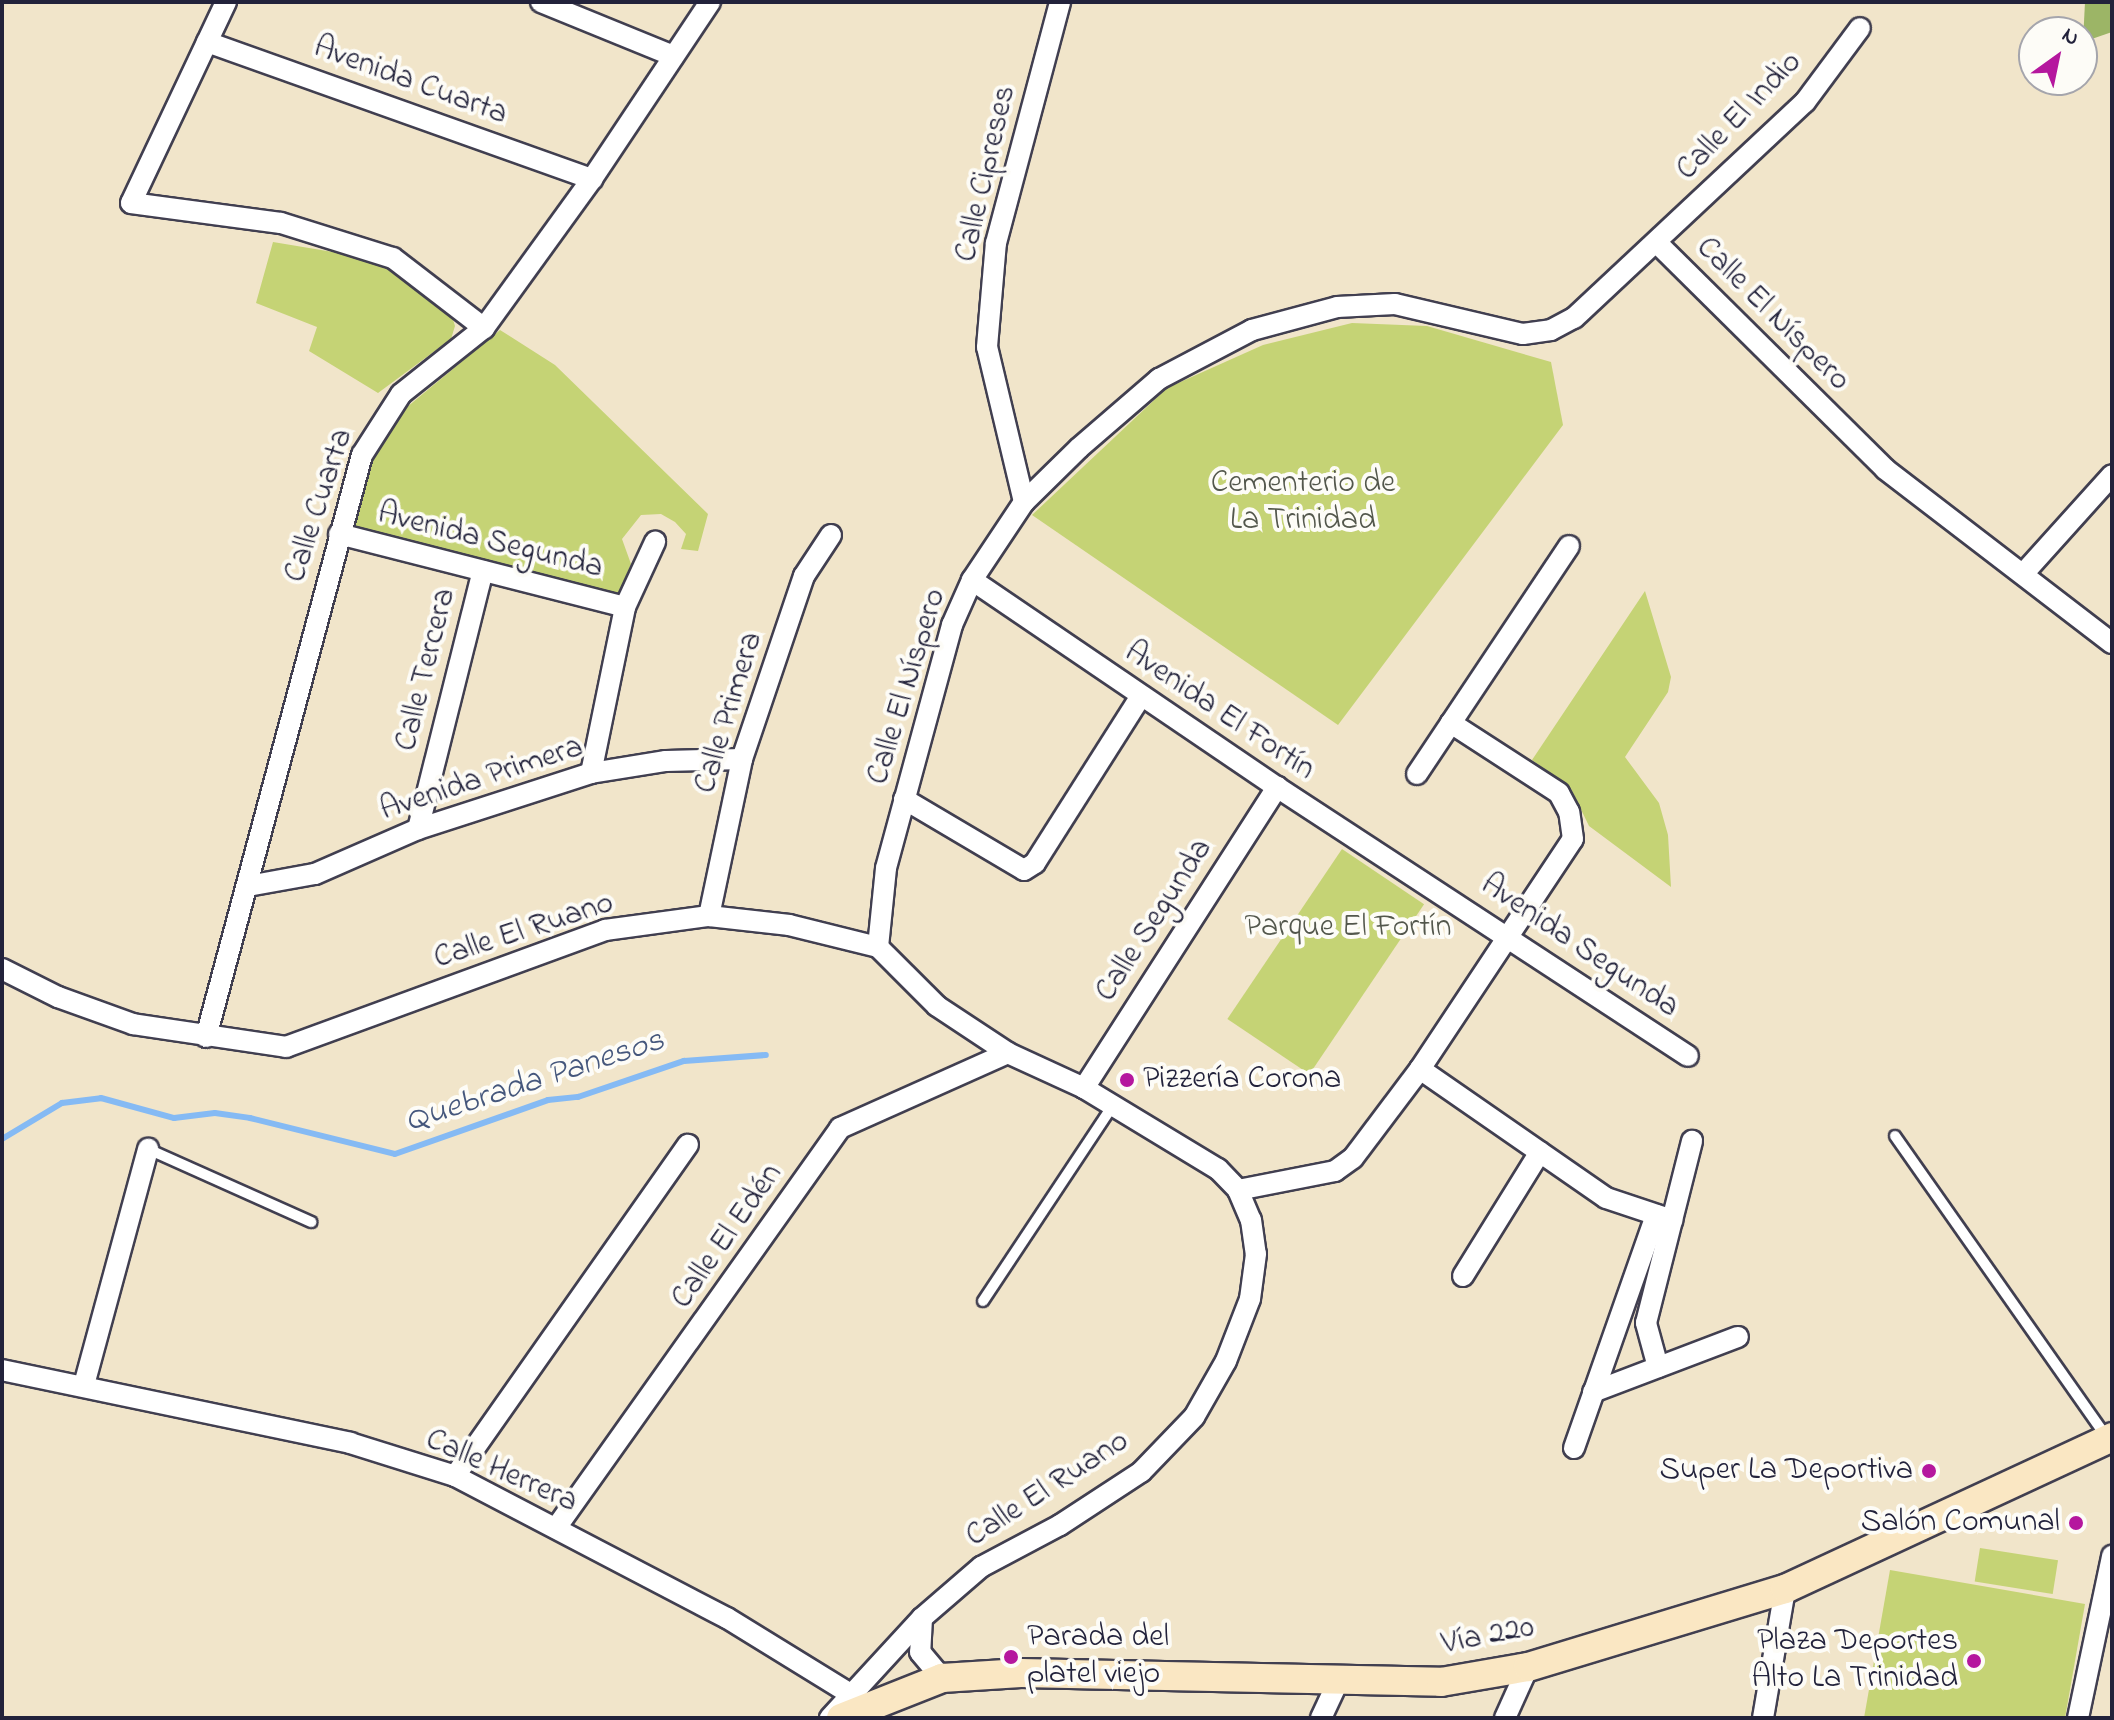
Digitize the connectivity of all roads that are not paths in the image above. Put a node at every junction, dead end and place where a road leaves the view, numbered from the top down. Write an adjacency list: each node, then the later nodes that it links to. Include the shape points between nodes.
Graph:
1 (226, 2): 6 (street)
2 (541, 2): 7 (street)
3 (710, 2): 7 (street, Calle Cuarta)
4 (1060, 2): 12 (street, Calle Cipreses, via 996,243 987,347)
5 (1860, 28): 9 (street, Calle El Indio, via 1805,102)
6 (207, 42): 8 (street, Avenida Cuarta); 10 (street, via 131,203 281,223 393,258)
7 (673, 56): 8 (street, Calle Cuarta)
8 (592, 179): 10 (street, Calle Cuarta)
9 (1657, 243): 12 (street, Calle El Níspero, via 1574,318 1551,330 1523,334 1395,304 1337,307 1252,330 1159,379); 18 (street, Calle El Níspero, via 1885,469)
10 (484, 328): 13 (street, Calle Cuarta, via 401,394 383,416 362,455)
11 (2112, 475): 18 (street)
12 (1024, 502): 19 (street, Calle El Níspero)
13 (339, 534): 17 (street, Avenida Segunda); 30 (street, Calle Cuarta)
14 (831, 535): 24 (street, Calle Primera, via 804,576)
15 (655, 542): 20 (street)
16 (1569, 546): 23 (street)
17 (483, 571): 20 (street, Avenida Segunda); 29 (street, Calle Tercera)
18 (2023, 574): 21 (street, Calle El Níspero)
19 (972, 580): 22 (street, Avenida El Fortín); 28 (street, Calle El Níspero, via 933,687)
20 (625, 607): 25 (street)
21 (2112, 643)
22 (1141, 696): 27 (street, Avenida El Fortín); 28 (street, via 1035,863 1024,870)
23 (1451, 723): 26 (street); 33 (street, via 1559,793 1569,812 1573,839)
24 (742, 759): 25 (street, Avenida Primera, via 666,761); 32 (street, Calle Primera)
25 (591, 773): 29 (street, Avenida Primera)
26 (1417, 774)
27 (1277, 787): 31 (street, Avenida El Fortín); 40 (street, Calle Segunda)
28 (904, 799): 34 (street, Calle El Níspero, via 886,868)
29 (418, 829): 30 (street, Avenida Primera, via 315,874)
30 (248, 886): 36 (street, Calle Cuarta)
31 (1436, 889): 33 (street, Avenida Segunda)
32 (709, 916): 34 (street, Calle El Ruano, via 789,925); 36 (street, Calle El Ruano, via 605,930 305,1043 286,1047)
33 (1510, 936): 38 (street, Avenida Segunda); 39 (street)
34 (878, 947): 37 (street, Calle El Ruano, via 937,1006)
35 (2, 969): 36 (street, Calle El Ruano, via 58,997 133,1024)
36 (206, 1037)
37 (1008, 1053): 40 (street, Calle El Ruano); 60 (street, Calle El Edén, via 840,1128)
38 (1688, 1056)
39 (1420, 1069): 46 (street); 47 (street, via 1353,1158 1335,1171)
40 (1084, 1088): 41 (street, Calle El Ruano)
41 (1113, 1105): 47 (street, Calle El Ruano, via 1218,1169); 51 (lane)
42 (1895, 1136): 57 (lane)
43 (1692, 1141): 48 (street)
44 (688, 1145): 59 (street)
45 (148, 1149): 49 (lane); 55 (street)
46 (1540, 1152): 48 (street, via 1606,1198); 50 (street)
47 (1238, 1190): 64 (street, Calle El Ruano, via 1251,1220 1256,1254 1250,1299 1226,1361 1194,1417 1141,1472 1060,1525 981,1567)
48 (1664, 1218): 53 (street, via 1646,1323); 56 (street)
49 (311, 1222)
50 (1463, 1276)
51 (983, 1301)
52 (1738, 1337): 53 (street)
53 (1658, 1367): 56 (street)
54 (2, 1370): 55 (street, Calle Herrera)
55 (84, 1385): 59 (street, Calle Herrera, via 350,1443)
56 (1593, 1392): 58 (street)
57 (2110, 1438): 62 (main road, Vía 220)
58 (1574, 1448)
59 (455, 1476): 60 (street, Calle Herrera)
60 (556, 1528): 68 (street, Calle Herrera, via 789,1652)
61 (2112, 1556): 63 (street)
62 (1785, 1589): 65 (main road, Vía 220); 72 (street)
63 (2108, 1602): 73 (street)
64 (922, 1618): 66 (street, via 920,1652); 68 (street, Calle El Ruano)
65 (1528, 1667): 67 (main road, Vía 220, via 1441,1682); 71 (street)
66 (942, 1678): 67 (main road, Vía 220, via 1021,1673); 68 (main road, Vía 220)
67 (1338, 1682): 70 (street)
68 (845, 1705): 69 (street, Calle El Ruano)
69 (830, 1718)
70 (1321, 1718)
71 (1505, 1718)
72 (1763, 1718)
73 (2078, 1718)

